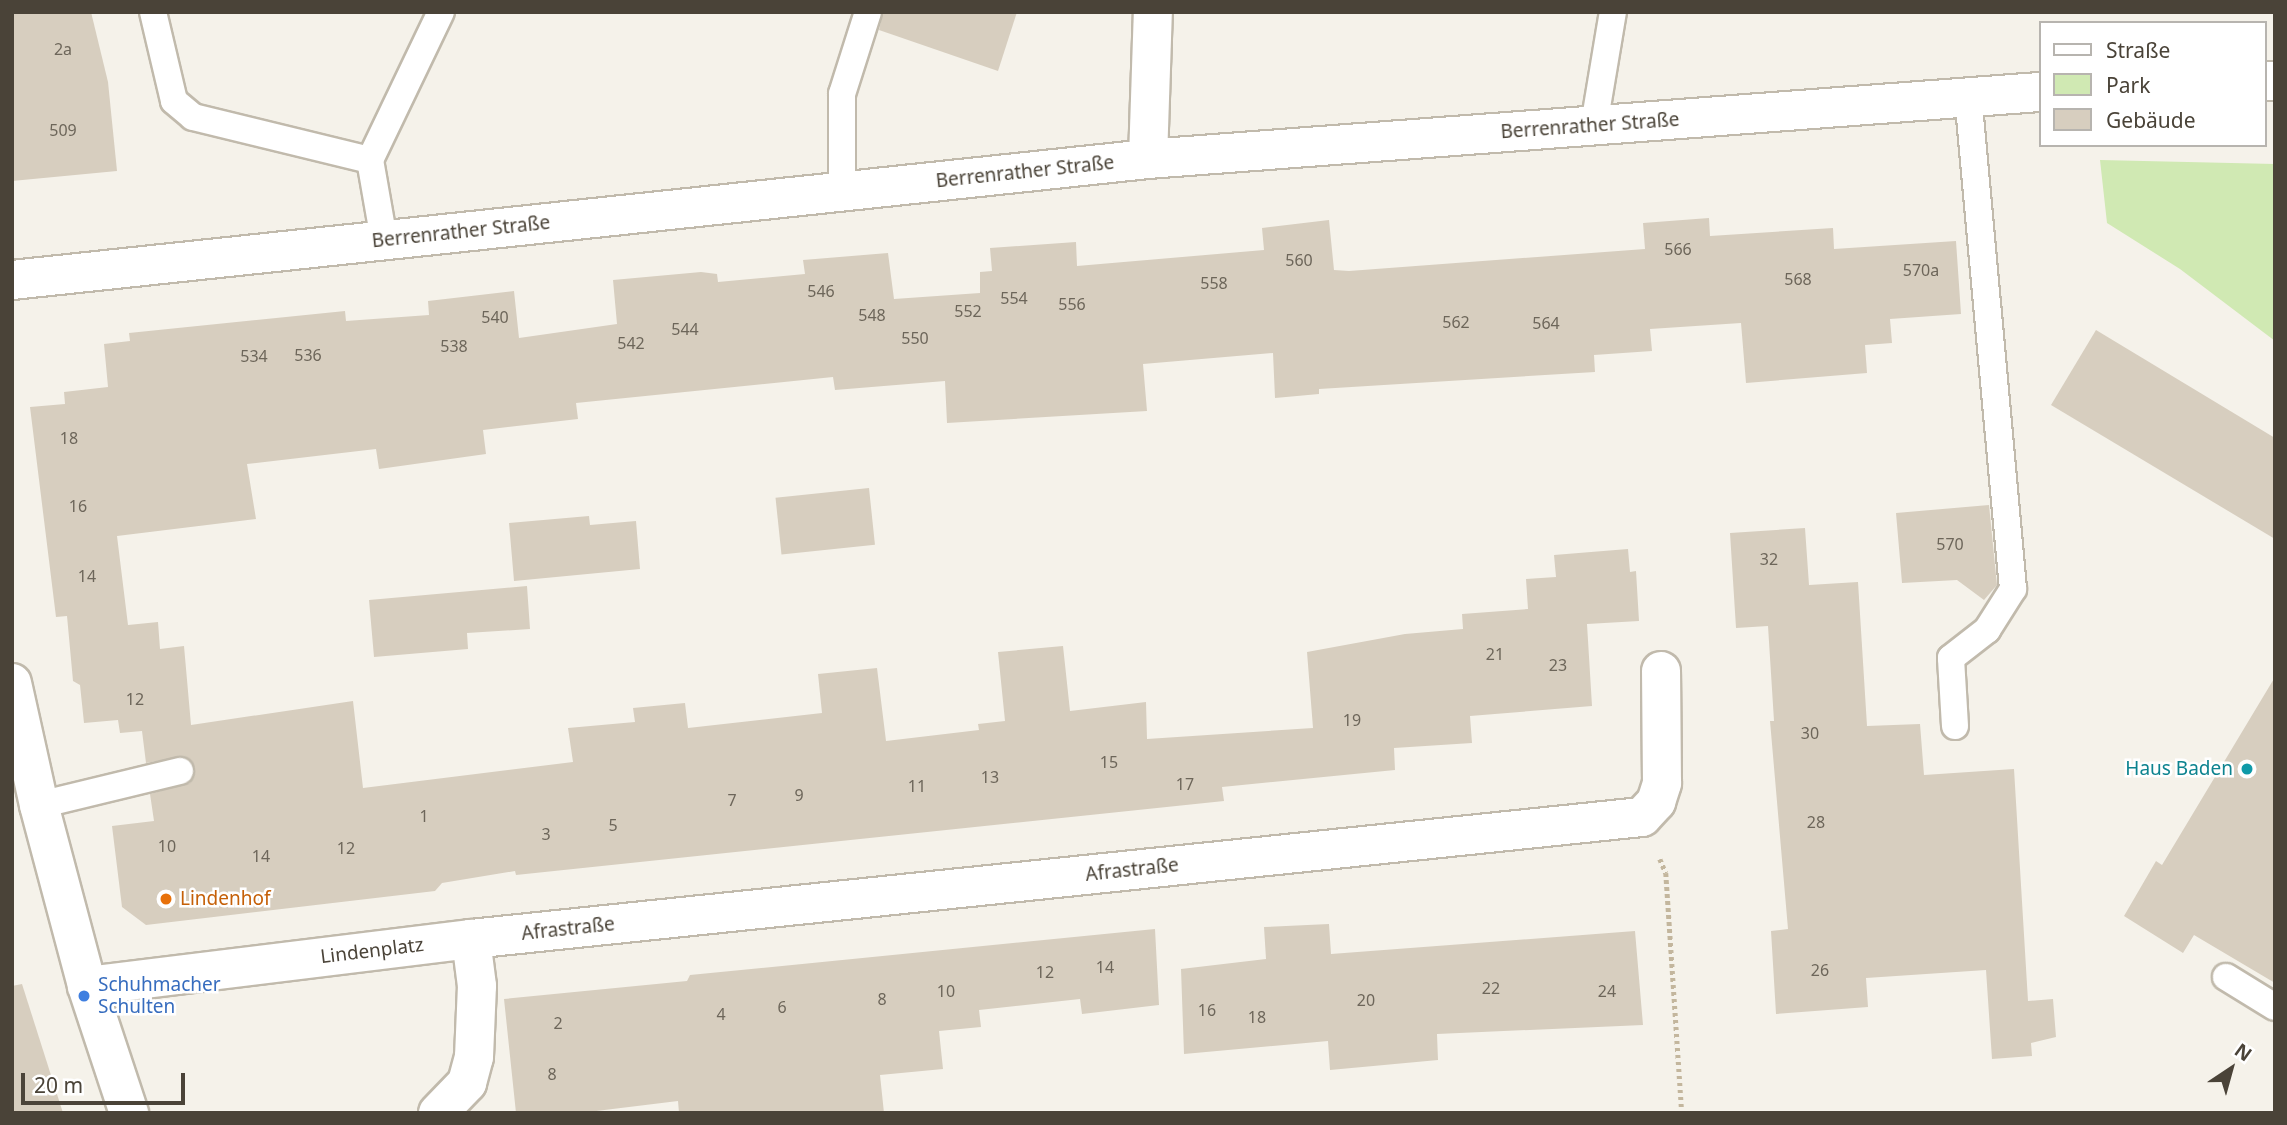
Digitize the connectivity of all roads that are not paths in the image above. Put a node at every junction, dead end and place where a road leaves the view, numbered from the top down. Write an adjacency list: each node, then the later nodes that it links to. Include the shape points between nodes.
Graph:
1 (153, 12): 10 (lane, via 174,101 193,117)
2 (441, 12): 10 (lane)
3 (868, 12): 11 (lane, via 842,94)
4 (1153, 12): 9 (street)
5 (1613, 12): 8 (lane)
6 (2038, 92): 7 (street, Berrenrather Straße)
7 (1968, 98): 8 (street, Berrenrather Straße); 16 (lane, via 2013,589 1987,630 1951,659)
8 (1594, 125): 9 (street, Berrenrather Straße)
9 (1148, 159): 11 (street, Berrenrather Straße)
10 (370, 160): 12 (lane)
11 (842, 191): 12 (street, Berrenrather Straße)
12 (384, 240): 13 (street, Berrenrather Straße)
13 (12, 281)
14 (1661, 671): 19 (street, Afrastraße, via 1662,783 1656,802 1642,817)
15 (12, 683): 18 (street)
16 (1955, 726)
17 (180, 771): 18 (lane)
18 (39, 805): 21 (street)
19 (471, 940): 21 (street, Lindenplatz); 24 (street, via 477,986 474,1057 467,1083)
20 (2226, 977): 22 (lane)
21 (87, 986): 23 (street)
22 (2275, 1007)
23 (129, 1113)
24 (438, 1113)

